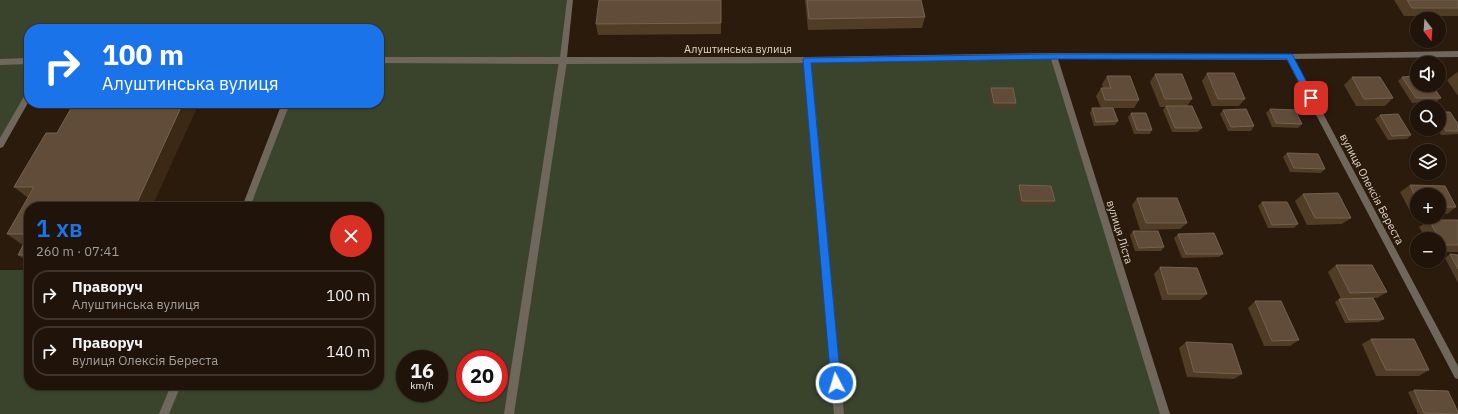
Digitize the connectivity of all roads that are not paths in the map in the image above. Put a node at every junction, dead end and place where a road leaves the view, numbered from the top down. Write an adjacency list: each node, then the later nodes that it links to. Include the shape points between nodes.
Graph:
1 (570, 0): 8 (street)
2 (1458, 54): 4 (street, Алуштинська вулиця)
3 (1054, 56): 4 (street, Алуштинська вулиця); 6 (street, Алуштинська вулиця); 19 (street, вулиця Ліста)
4 (1289, 56): 14 (street, вулиця Олексія Береста)
5 (384, 60): 8 (street, Алуштинська вулиця)
6 (807, 60): 8 (street, Алуштинська вулиця); 18 (street)
7 (24, 61): 9 (street)
8 (563, 61): 17 (street)
9 (0, 62)
10 (24, 104): 12 (street)
11 (284, 108): 13 (street)
12 (0, 145)
13 (248, 202)
14 (1458, 375)
15 (174, 390): 16 (street)
16 (164, 414)
17 (509, 414)
18 (839, 414)
19 (1166, 414)

